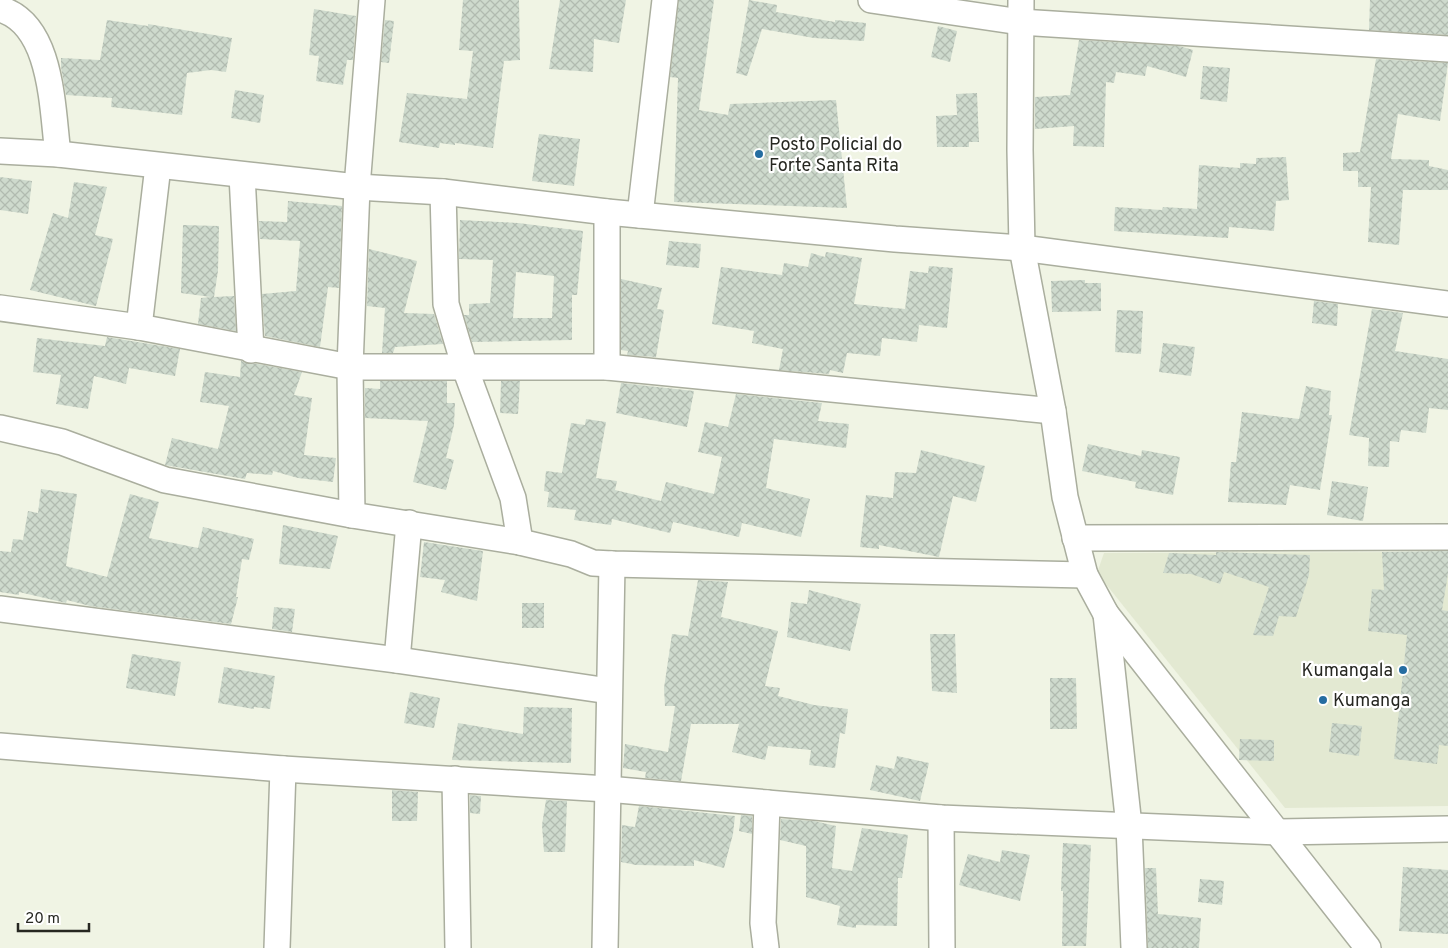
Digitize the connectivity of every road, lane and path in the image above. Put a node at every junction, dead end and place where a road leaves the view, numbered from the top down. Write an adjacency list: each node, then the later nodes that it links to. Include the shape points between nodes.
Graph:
1 (372, 0): 11 (street)
2 (665, 0): 14 (street)
3 (871, 0): 5 (street)
4 (0, 9): 8 (street, via 26,23 44,52)
5 (1020, 11): 6 (street); 15 (street)
6 (1448, 49)
7 (0, 151): 8 (street)
8 (58, 154): 9 (street)
9 (158, 166): 10 (street); 18 (street)
10 (242, 174): 11 (street); 19 (street)
11 (356, 187): 12 (street); 21 (street)
12 (443, 192): 13 (street); 22 (street, via 446,304)
13 (607, 212): 14 (street); 20 (street)
14 (640, 215): 15 (street)
15 (1022, 248): 16 (street); 23 (street)
16 (1448, 304)
17 (0, 308): 18 (street)
18 (139, 327): 19 (street)
19 (251, 350): 21 (street)
20 (607, 367): 22 (street); 23 (street)
21 (350, 368): 22 (street); 25 (street)
22 (464, 368): 29 (street, via 513,498)
23 (1053, 411): 28 (street, via 1065,496)
24 (0, 428): 25 (street, via 62,442 165,480)
25 (352, 515): 26 (street)
26 (409, 523): 29 (street); 34 (street)
27 (1448, 537): 28 (street)
28 (1075, 538): 31 (street)
29 (520, 542): 30 (street)
30 (612, 564): 31 (street); 35 (street)
31 (1085, 574): 33 (street)
32 (0, 609): 34 (street)
33 (1106, 614): 42 (street); 44 (street)
34 (397, 660): 35 (street)
35 (609, 691): 39 (street)
36 (0, 746): 37 (street)
37 (283, 769): 38 (street); 45 (street)
38 (455, 779): 39 (street); 46 (street)
39 (607, 789): 40 (street); 47 (street)
40 (767, 803): 41 (street); 48 (street, via 762,923)
41 (941, 818): 42 (street); 49 (street)
42 (1129, 826): 44 (street); 50 (street)
43 (1448, 830): 44 (street)
44 (1279, 832): 51 (street)
45 (277, 948)
46 (458, 948)
47 (605, 948)
48 (766, 948)
49 (942, 948)
50 (1134, 948)
51 (1368, 948)

